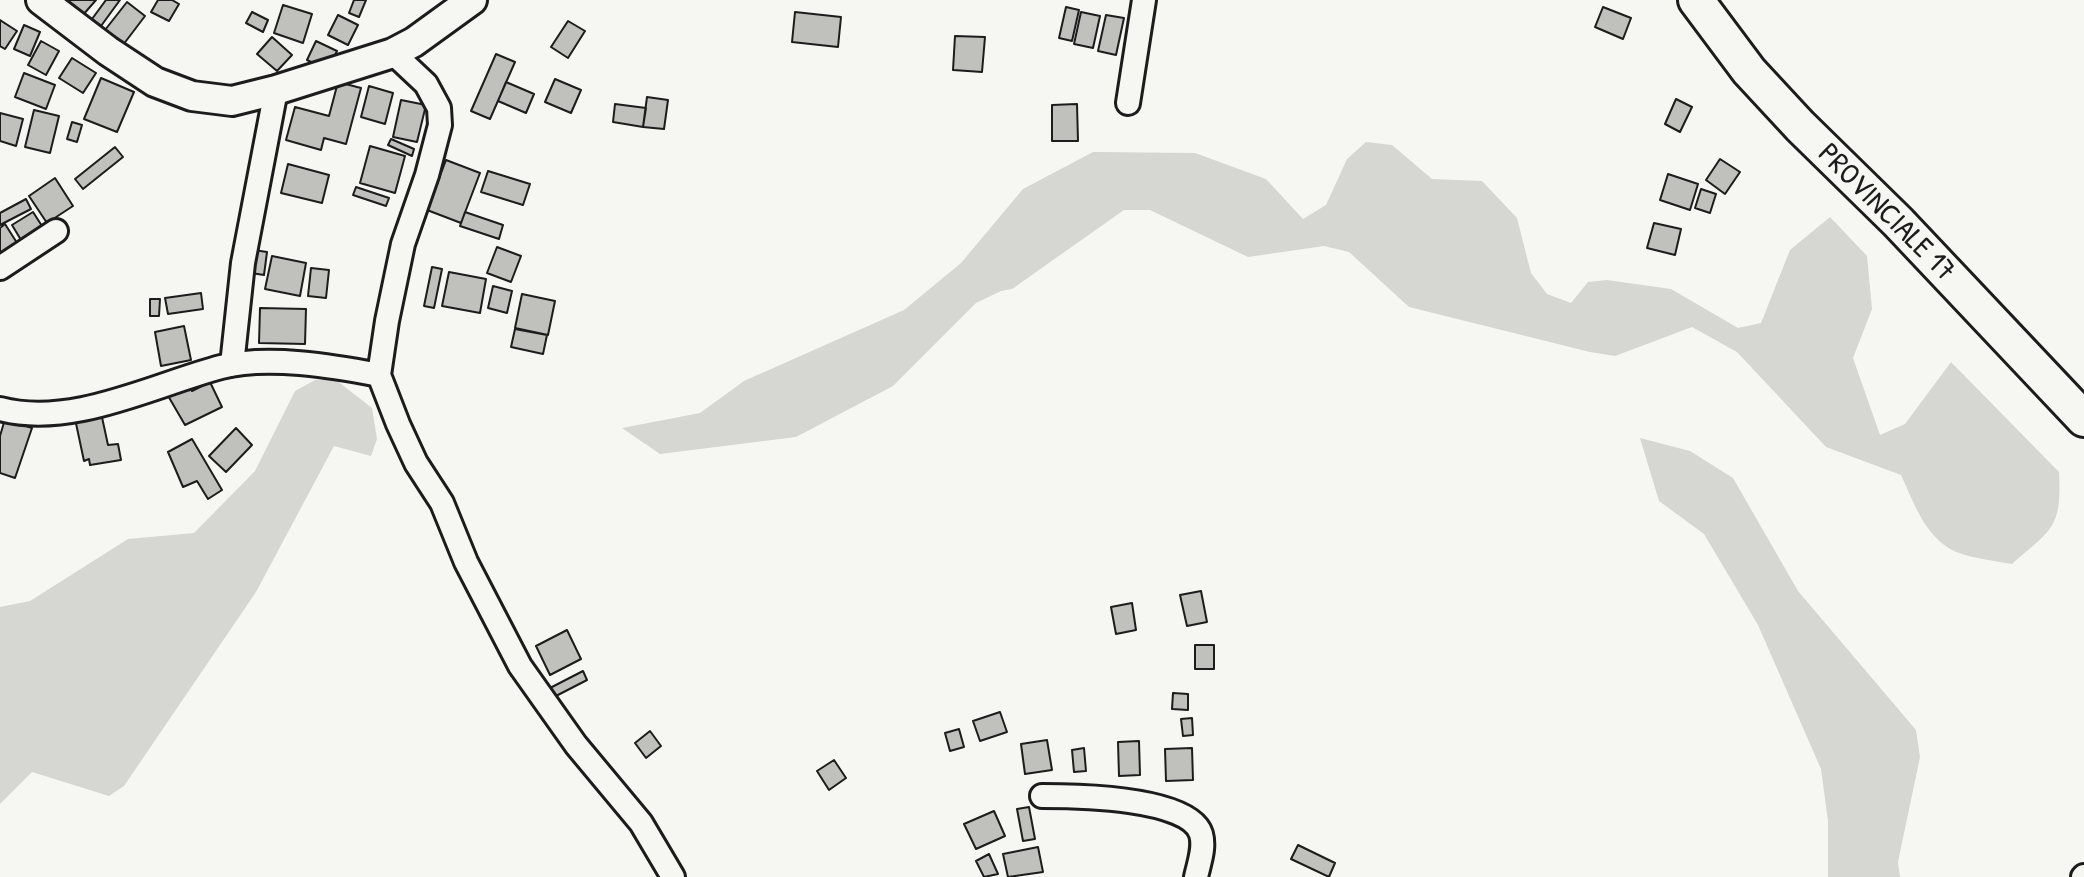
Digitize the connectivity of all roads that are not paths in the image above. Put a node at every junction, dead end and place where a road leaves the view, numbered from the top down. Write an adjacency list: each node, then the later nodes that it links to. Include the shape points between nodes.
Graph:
1 (41, 0): 6 (street, via 137,72 170,90 232,101)
2 (472, 0): 5 (street)
3 (1144, 0): 7 (street)
4 (1696, 0): 13 (main road, PROVINCIALE 17, via 1749,71)
5 (393, 53): 6 (street); 11 (street, via 426,84 439,108 440,125 403,244)
6 (276, 90): 10 (street, via 243,263)
7 (1128, 103)
8 (56, 231): 9 (street)
9 (0, 268)
10 (232, 365): 11 (street, via 287,363); 12 (street, via 99,404 51,412)
11 (379, 375): 15 (street, via 416,463 442,503 520,666 641,823)
12 (0, 409)
13 (2084, 419)
14 (1042, 796): 16 (street, via 1090,796 1160,807 1187,817 1202,839)
15 (673, 877)
16 (1196, 877)

